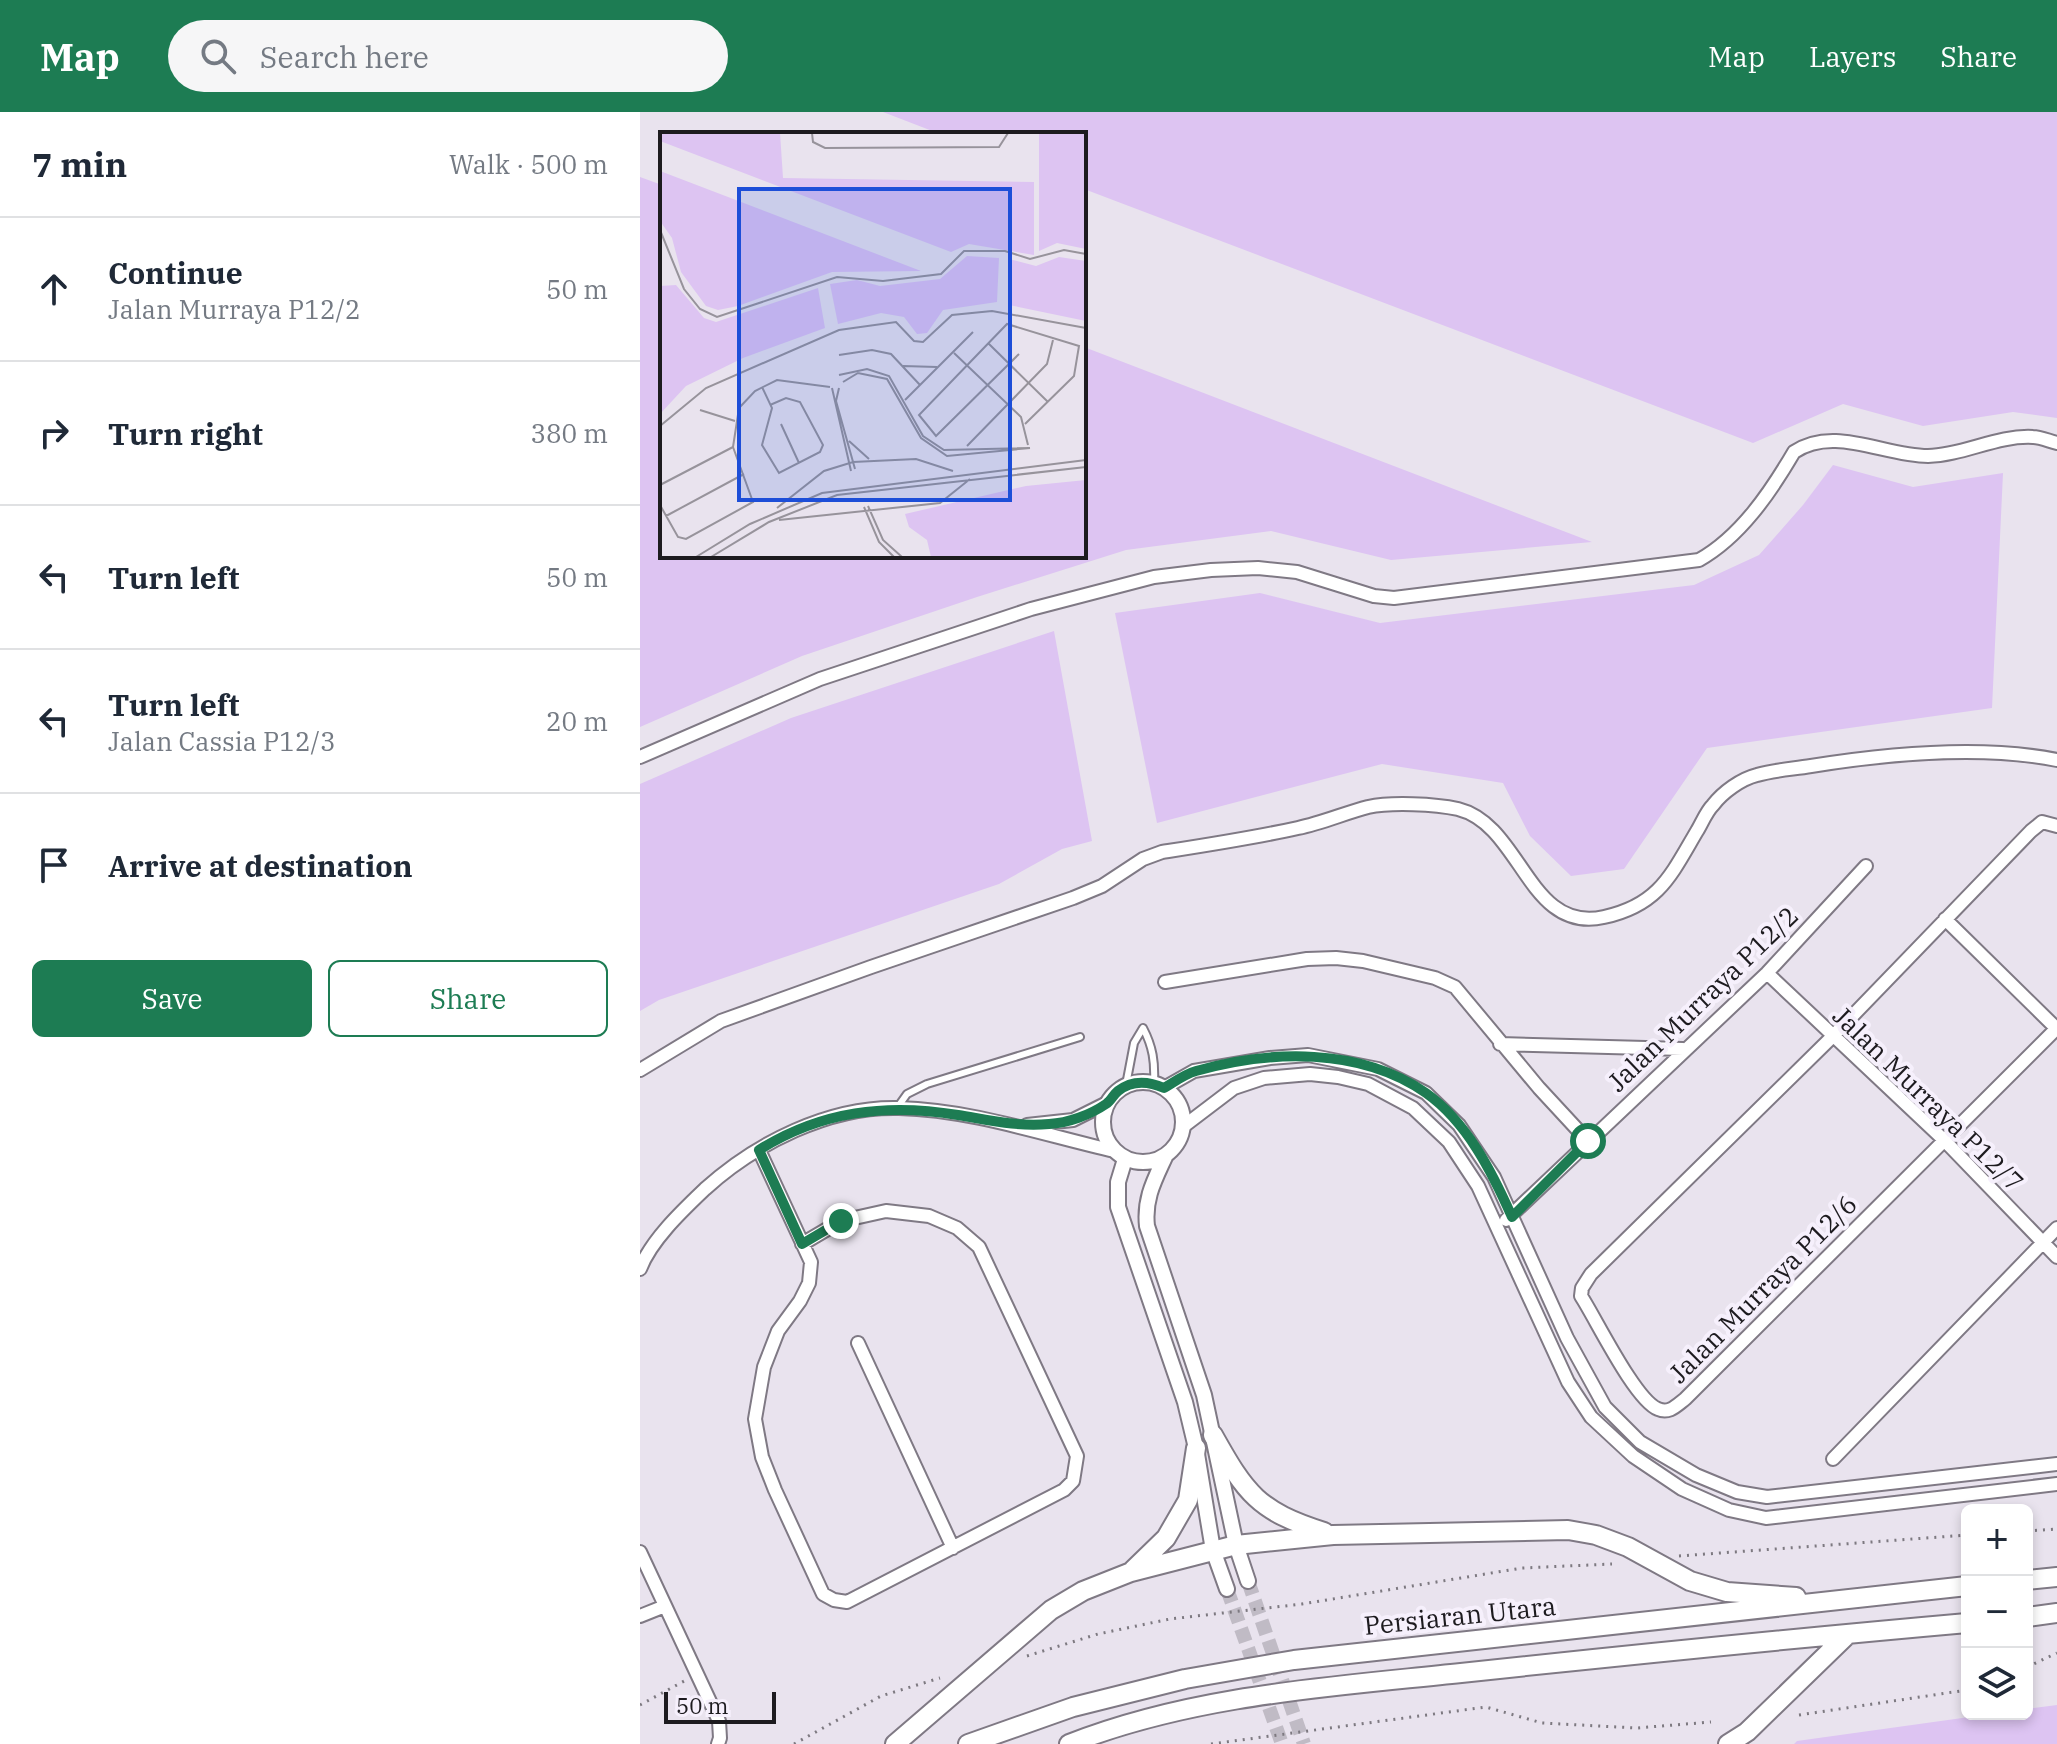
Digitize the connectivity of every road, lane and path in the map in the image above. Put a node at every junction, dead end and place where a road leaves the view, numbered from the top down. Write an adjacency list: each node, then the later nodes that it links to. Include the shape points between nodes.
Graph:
1 (2057, 443): 2 (street, via 2033,437 1929,456 1848,443 1806,444 1794,452 1738,531 1699,560 1394,598 1297,572 1258,568 1154,577 1031,609 820,679)
2 (640, 757)
3 (2057, 760): 14 (street, via 2023,754 1904,756 1755,775 1712,806 1675,871 1644,903 1578,919 1555,908 1528,879 1497,831 1460,810 1372,806 1301,827 1162,852 1073,898 721,1021)
4 (2057, 826): 6 (street, via 2042,822 2031,831)
5 (1866, 866): 7 (street, Jalan Murraya P12/2)
6 (1945, 919): 9 (street); 11 (street)
7 (1767, 973): 11 (street, Jalan Murraya P12/7); 13 (street, Jalan Murraya P12/2)
8 (1165, 982): 12 (street, via 1307,959 1363,961 1455,987)
9 (2057, 1028): 21 (street)
10 (1080, 1037): 18 (lane, via 927,1084 907,1094)
11 (1832, 1037): 21 (street, Jalan Murraya P12/7); 21 (street, Jalan Murraya P12/6, via 1582,1288 1581,1296 1612,1355 1650,1405 1671,1410 1685,1399)
12 (1500, 1044): 13 (street); 22 (street)
13 (1683, 1049): 22 (street, Jalan Murraya P12/2)
14 (640, 1070)
15 (1126, 1085): 16 (street); 16 (lane, via 1134,1043 1143,1028); 17 (street)
16 (1159, 1085): 20 (street, via 1179,1104); 26 (street, via 1194,1071 1308,1055 1378,1069 1426,1093 1459,1125 1494,1177)
17 (1107, 1103): 19 (street, via 1073,1120); 24 (street, via 1102,1123 1108,1143)
18 (897, 1108): 19 (street); 23 (street, via 841,1114)
19 (1016, 1126): 24 (street)
20 (1184, 1126): 25 (street); 27 (street, via 1234,1088 1264,1078 1310,1074 1368,1084 1413,1108 1449,1142)
21 (1944, 1140): 29 (street, Jalan Murraya P12/7)
22 (1588, 1141): 26 (street, Jalan Murraya P12/2)
23 (759, 1150): 30 (street); 32 (street, via 722,1174 678,1214)
24 (1120, 1155): 25 (street, via 1145,1163); 35 (street, via 1118,1207)
25 (1165, 1157): 34 (street, via 1148,1192 1147,1226)
26 (1512, 1217): 27 (street, Jalan Murraya P12/2); 37 (street, via 1605,1407 1640,1442 1714,1484 1767,1497)
27 (1496, 1225): 38 (street, via 1568,1382 1591,1417 1633,1456 1705,1502 1766,1518)
28 (2057, 1228): 29 (street)
29 (2041, 1243): 31 (street, Jalan Murraya P12/7); 36 (street)
30 (802, 1244): 44 (street, via 811,1262 809,1283 778,1331 764,1367 755,1419 762,1457 823,1594 847,1602); 44 (street, via 841,1221 886,1211 929,1216 957,1228 979,1247 1073,1444 1077,1468 1064,1490)
31 (2057, 1257)
32 (641, 1266)
33 (858, 1343): 44 (street)
34 (1213, 1435): 41 (main road, via 1239,1481 1262,1504 1292,1522); 43 (street)
35 (1196, 1448): 45 (street); 49 (main road, via 1188,1500 1166,1538)
36 (1833, 1459)
37 (2057, 1464)
38 (2057, 1484)
39 (2057, 1529): 40 (path)
40 (2033, 1531)
41 (1333, 1535): 43 (main road); 55 (main road, via 1568,1530 1628,1547 1690,1581 1727,1592)
42 (1961, 1535): 47 (path)
43 (1236, 1545): 45 (main road); 52 (street)
44 (953, 1548)
45 (1213, 1550): 49 (main road); 54 (street)
46 (640, 1552): 56 (street)
47 (1672, 1557)
48 (1612, 1564): 63 (path, via 1522,1568 1302,1604 1170,1619)
49 (1131, 1572): 73 (main road, via 1051,1610)
50 (2057, 1577): 51 (main road)
51 (2033, 1579)
52 (1248, 1581)
53 (1961, 1587): 55 (main road, Persiaran Utara)
54 (1227, 1589)
55 (1832, 1601): 74 (main road, Persiaran Utara, via 1294,1660 1185,1679 1073,1707)
56 (665, 1606): 58 (street); 65 (street)
57 (2057, 1613): 59 (main road)
58 (640, 1616)
59 (2033, 1616)
60 (1961, 1624): 61 (main road)
61 (1848, 1634): 75 (main road, via 1227,1700); 77 (main road)
62 (2057, 1653): 64 (path)
63 (1027, 1656)
64 (2033, 1664)
65 (696, 1674): 68 (path); 71 (street, via 719,1721)
66 (940, 1678): 72 (path, via 881,1696)
67 (1961, 1691): 69 (path)
68 (640, 1705)
69 (1799, 1715)
70 (1711, 1722): 76 (path, via 1637,1728 1542,1723 1486,1707)
71 (718, 1744)
72 (794, 1744)
73 (895, 1744)
74 (968, 1744)
75 (1069, 1744)
76 (1211, 1744)
77 (1728, 1744)

